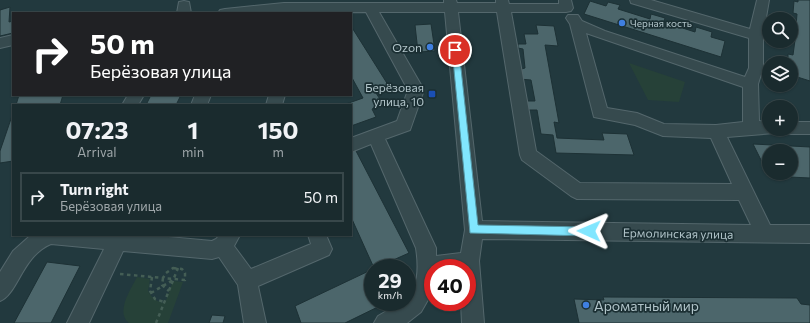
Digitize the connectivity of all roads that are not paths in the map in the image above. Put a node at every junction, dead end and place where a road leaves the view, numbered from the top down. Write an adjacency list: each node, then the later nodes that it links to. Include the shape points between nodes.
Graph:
1 (636, 0): 10 (street)
2 (763, 0): 10 (street)
3 (451, 4): 4 (street); 7 (street); 22 (street)
4 (502, 4): 5 (street); 21 (street, via 528,155 577,191)
5 (566, 4): 9 (street)
6 (306, 7): 7 (street); 8 (street)
7 (370, 8): 19 (street, via 416,90 404,125)
8 (236, 12)
9 (577, 24): 13 (street); 18 (street, via 600,113 637,119 663,130)
10 (756, 35): 13 (street, via 756,68)
11 (12, 40): 12 (street)
12 (0, 43)
13 (750, 84): 14 (street)
14 (751, 127): 15 (street); 18 (street)
15 (762, 128)
16 (798, 128): 17 (street)
17 (810, 128)
18 (716, 132): 21 (street)
19 (376, 136): 20 (street); 30 (street, via 426,248)
20 (352, 145)
21 (745, 192): 23 (street)
22 (474, 230): 23 (street, Ермолинская улица); 31 (street)
23 (765, 234): 27 (street, Ермолинская улица)
24 (48, 236): 33 (street, via 37,239 24,252)
25 (67, 236): 28 (street)
26 (317, 236): 32 (street, via 322,249)
27 (809, 237)
28 (131, 240): 29 (street, via 212,250); 36 (street, via 103,272)
29 (227, 241): 32 (street)
30 (428, 259)
31 (469, 259)
32 (247, 281): 37 (street)
33 (0, 291)
34 (424, 291): 38 (street, via 408,310)
35 (472, 311): 39 (street)
36 (78, 323)
37 (255, 323)
38 (384, 323)
39 (473, 323)

